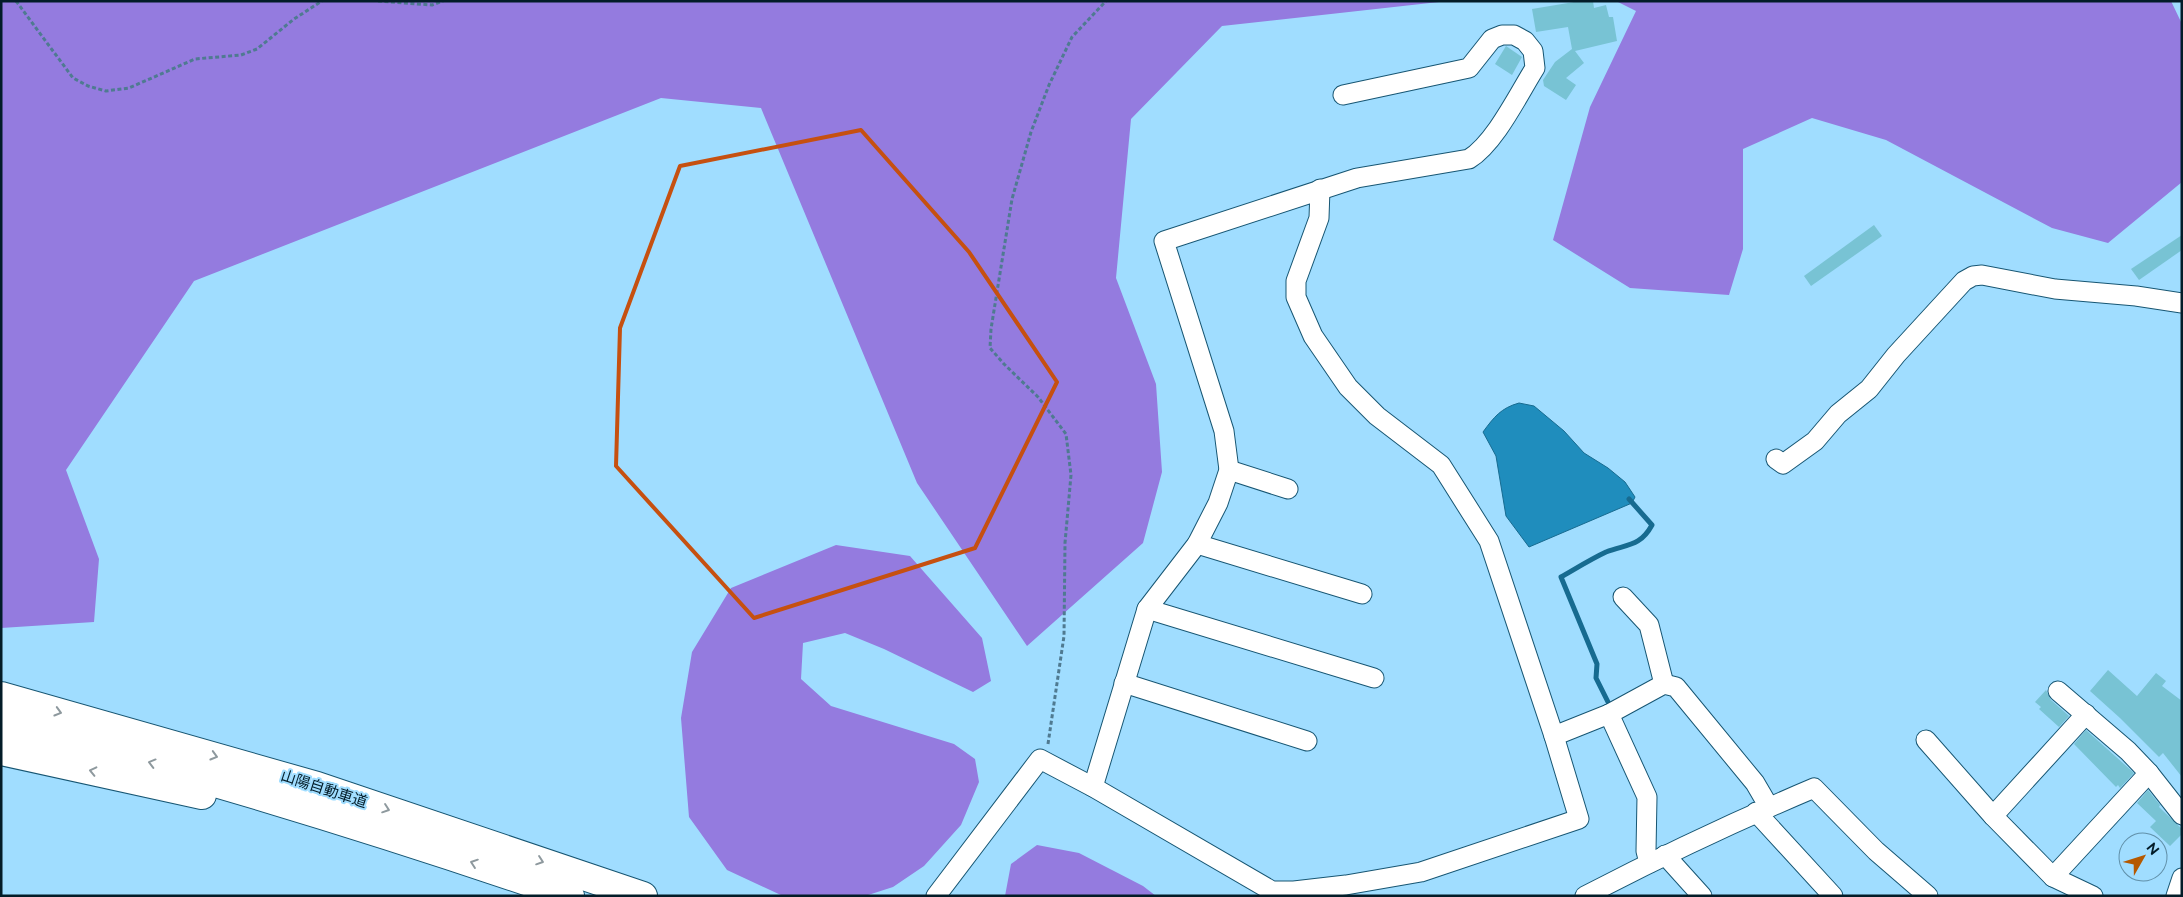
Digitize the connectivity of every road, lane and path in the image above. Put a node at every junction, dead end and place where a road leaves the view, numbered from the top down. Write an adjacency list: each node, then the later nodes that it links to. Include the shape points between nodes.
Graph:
1 (16, 1): 2 (path, via 73,78 106,91 129,88 195,59 241,55 257,49)
2 (322, 1)
3 (378, 1): 4 (path, via 432,4)
4 (443, 1)
5 (1106, 1): 28 (path, via 1072,37 1031,132 1012,199 991,329 990,348 1038,397 1066,434 1071,475 1065,543 1064,636 1048,744)
6 (1343, 95): 7 (street, via 1469,68 1492,39 1502,35 1514,35 1533,51 1535,68 1490,139 1474,156 1357,178)
7 (1320, 189): 10 (street, via 1164,241 1224,431); 24 (street, via 1319,218 1296,281 1296,297 1313,336 1348,387 1377,416 1441,465 1489,541)
8 (2182, 303): 9 (street, via 1972,276 1896,355 1869,390 1838,414 1815,440 1783,464)
9 (1776, 459)
10 (1229, 470): 11 (street); 12 (street, via 1218,502)
11 (1288, 489)
12 (1197, 544): 13 (street); 15 (street)
13 (1362, 594)
14 (1624, 598): 18 (street, via 1649,626)
15 (1147, 609): 16 (street); 17 (street)
16 (1374, 678)
17 (1124, 683): 26 (street); 30 (street)
18 (1664, 684): 21 (street); 31 (street, via 1676,687 1755,783)
19 (2058, 691): 22 (street)
20 (1, 696): 40 (highway, 山陽自動車道, one-way to 40, via 317,786)
21 (1609, 714): 24 (street); 35 (street, via 1647,797 1646,851)
22 (2086, 714): 29 (street); 33 (street)
23 (1, 723): 34 (highway, 山陽自動車道, one-way to 23, via 158,764)
24 (1554, 736): 38 (street, via 1579,819 1421,872)
25 (1926, 740): 33 (street)
26 (1306, 741)
27 (1, 751): 34 (highway, one-way to 27)
28 (1040, 759): 30 (street); 41 (street)
29 (2148, 773): 32 (street); 36 (street)
30 (1093, 787): 38 (street)
31 (1763, 810): 35 (street); 44 (street); 45 (street, via 1814,788 1876,851)
32 (2182, 815)
33 (1992, 816): 36 (street)
34 (414, 842): 39 (highway, 山陽自動車道, one-way to 34)
35 (1657, 859): 42 (street); 43 (street)
36 (2053, 877): 46 (street)
37 (2182, 878): 47 (street)
38 (1271, 893)
39 (570, 896)
40 (643, 896)
41 (936, 896)
42 (1585, 896)
43 (1702, 896)
44 (1833, 896)
45 (1928, 896)
46 (2093, 896)
47 (2176, 896)

